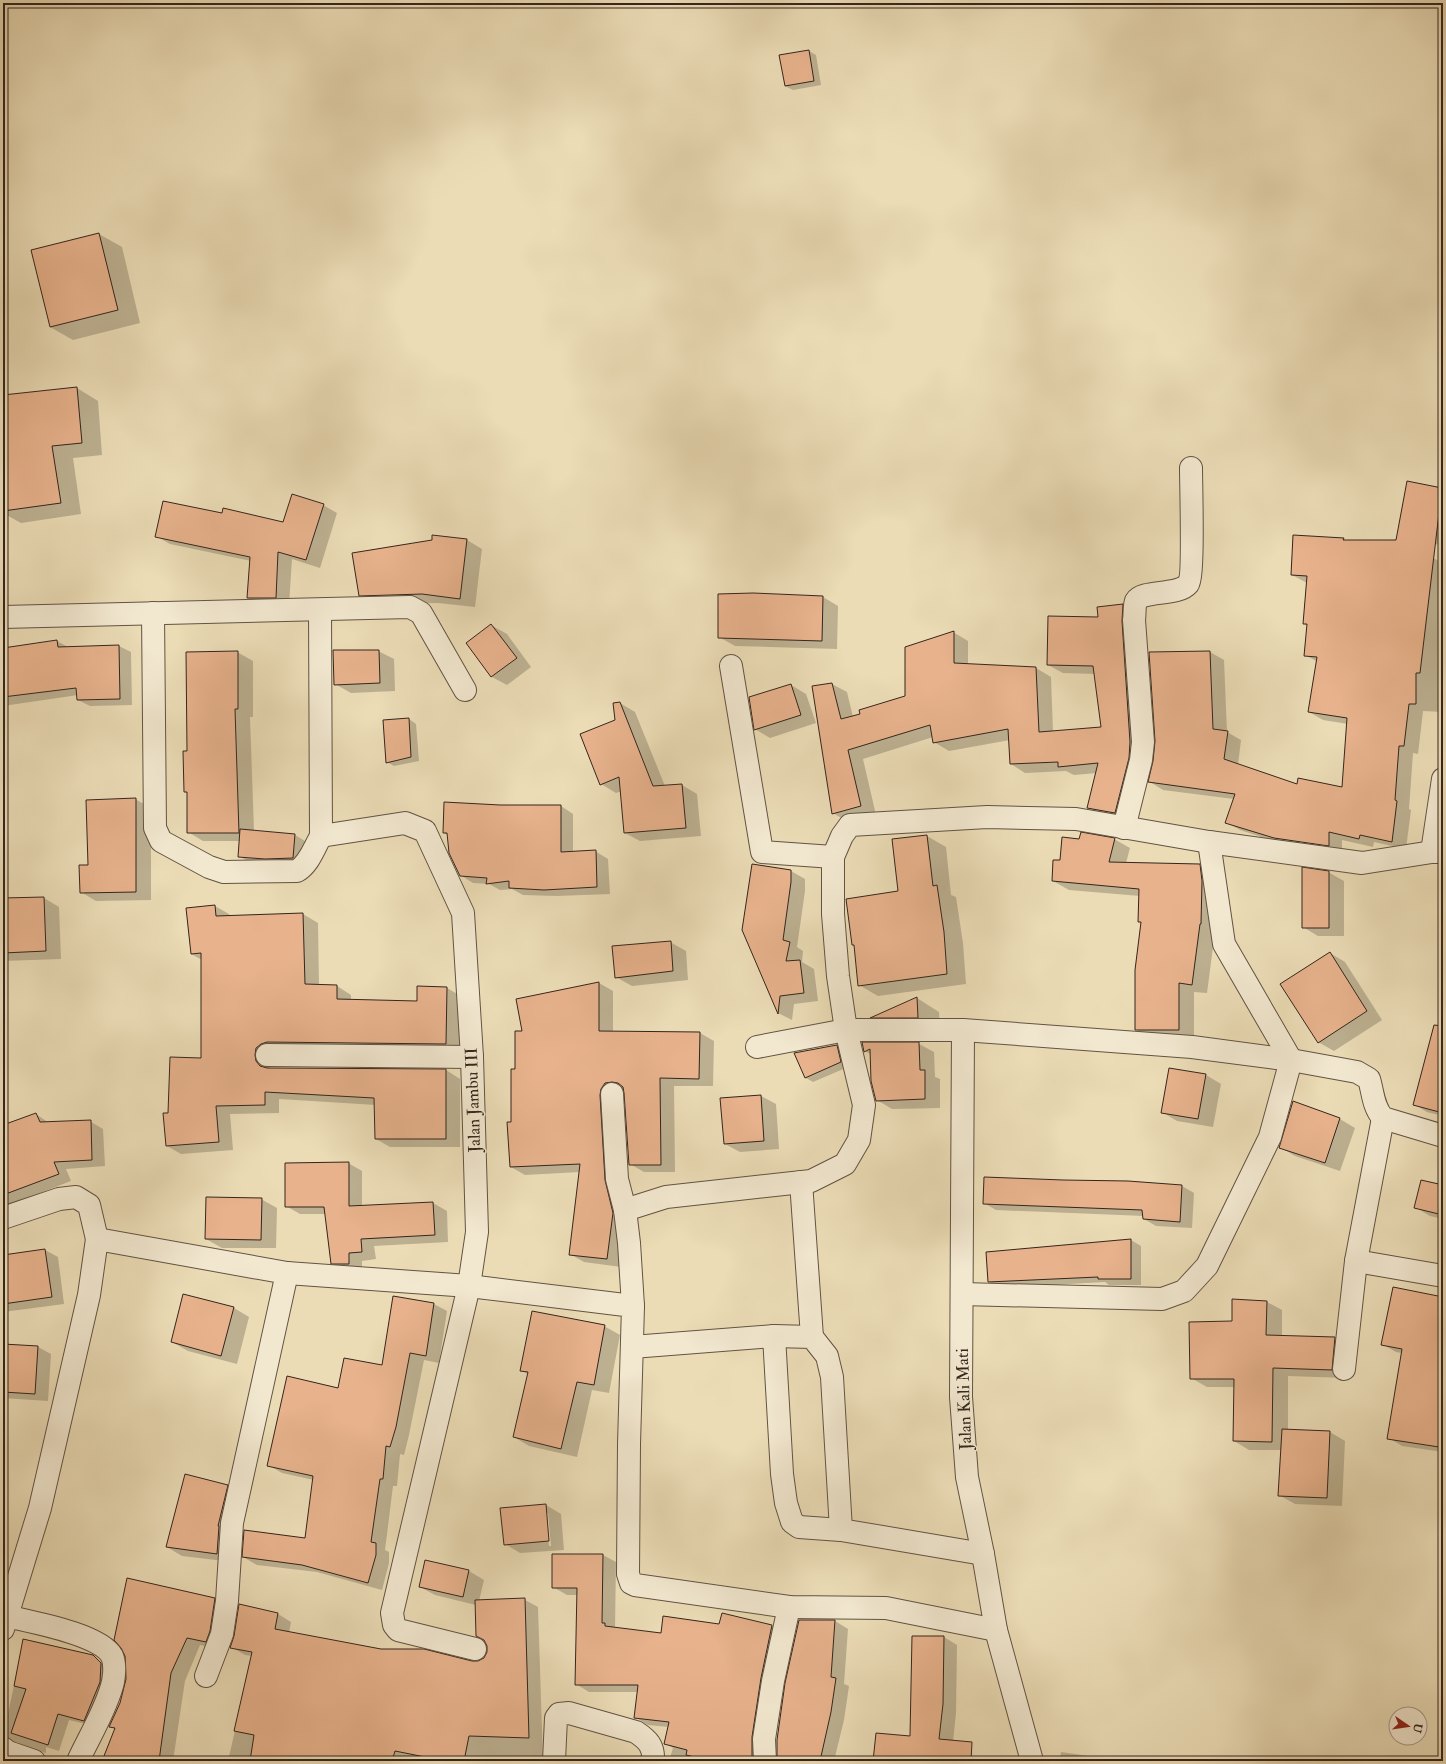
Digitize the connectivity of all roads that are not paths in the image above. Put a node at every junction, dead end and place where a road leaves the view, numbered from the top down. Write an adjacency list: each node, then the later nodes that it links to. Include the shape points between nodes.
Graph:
1 (1191, 468): 8 (street, via 1191,562 1188,584 1169,592 1143,596 1136,601 1135,606 1143,742)
2 (320, 610): 3 (street); 6 (street, via 410,607 421,613); 9 (street)
3 (153, 613): 4 (street); 9 (street, via 155,828 161,841 209,867 224,872 296,871 309,859)
4 (3, 617)
5 (731, 666): 12 (street, via 762,852)
6 (465, 690)
7 (1443, 779): 11 (street)
8 (1124, 828): 10 (street); 12 (street, via 1076,819 987,817 850,825)
9 (321, 836): 17 (street, Jalan Jambu III, via 405,823 425,831 463,913)
10 (1209, 842): 11 (street, via 1362,863); 18 (street, via 1224,944)
11 (1438, 852)
12 (833, 857): 13 (street, via 833,914)
13 (846, 1030): 14 (street); 15 (street); 22 (street, via 864,1105 859,1140 845,1164 811,1181)
14 (963, 1030): 18 (street, via 1192,1047); 30 (street, Jalan Kali Mati)
15 (757, 1047)
16 (267, 1055): 17 (street)
17 (472, 1057): 29 (street, Jalan Jambu III, via 477,1232)
18 (1291, 1060): 20 (street, via 1363,1074 1369,1079 1375,1104); 30 (street, via 1270,1137 1207,1266 1184,1291 1162,1299)
19 (612, 1094): 23 (street, via 616,1166)
20 (1383, 1118): 21 (street); 26 (street)
21 (1443, 1136)
22 (801, 1182): 23 (street, via 666,1197); 33 (street)
23 (625, 1210): 31 (street)
24 (3, 1218): 25 (street, via 59,1199 76,1197 89,1205)
25 (97, 1239): 27 (street); 39 (street, via 89,1295 42,1501)
26 (1356, 1261): 28 (street); 35 (street)
27 (287, 1273): 29 (street); 42 (street, via 232,1523 222,1634)
28 (1443, 1276)
29 (469, 1286): 31 (street); 41 (street, Jalan Jambu III, via 392,1613 394,1626 398,1630)
30 (962, 1294): 37 (street, Jalan Kali Mati, via 961,1397 967,1470)
31 (633, 1306): 34 (street)
32 (774, 1336): 33 (street); 34 (street); 36 (street, via 782,1474 792,1522 799,1527)
33 (812, 1337): 36 (street, via 827,1356 832,1377)
34 (632, 1347): 38 (street, via 629,1452 630,1580 635,1585)
35 (1344, 1369)
36 (841, 1530): 37 (street)
37 (983, 1554): 40 (street, Jalan Kali Mati)
38 (789, 1607): 40 (street, via 886,1608); 48 (street, via 773,1681 764,1739)
39 (4, 1622): 45 (street, via 66,1631 95,1641 112,1657 112,1688)
40 (996, 1630): 49 (street, Jalan Kali Mati)
41 (475, 1649)
42 (206, 1676)
43 (3, 1748): 44 (street)
44 (34, 1761)
45 (78, 1761)
46 (554, 1761): 47 (street, via 556,1718 560,1714 569,1713 636,1732 650,1743)
47 (653, 1761)
48 (765, 1761)
49 (1032, 1761)

